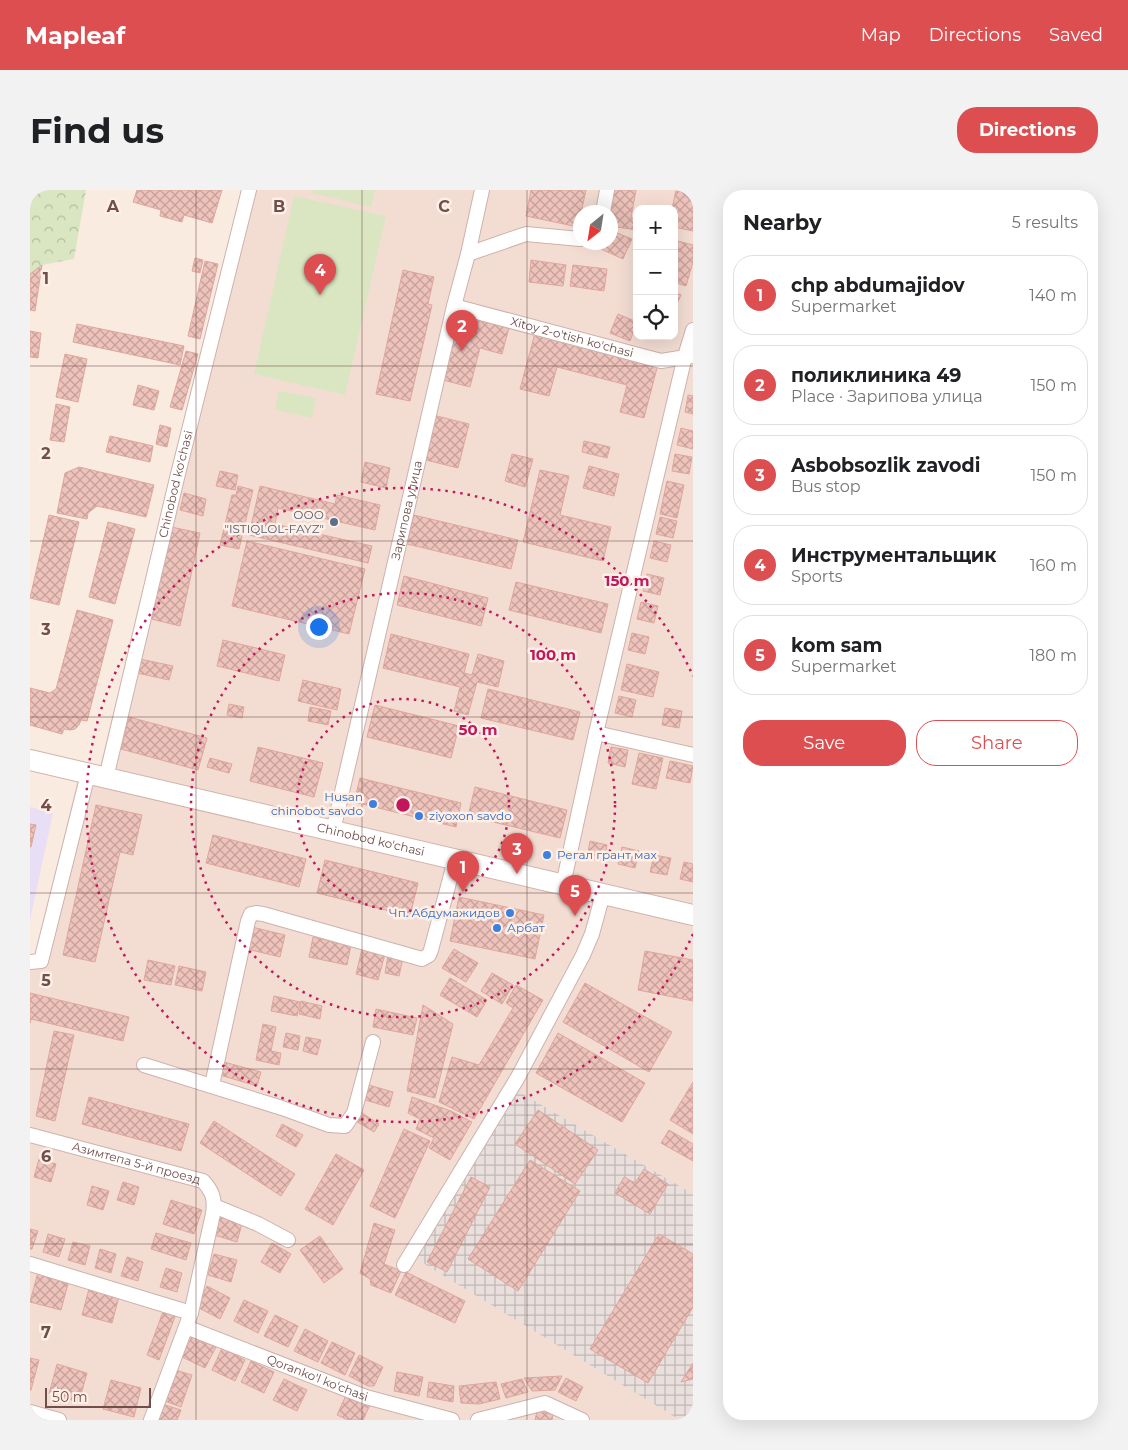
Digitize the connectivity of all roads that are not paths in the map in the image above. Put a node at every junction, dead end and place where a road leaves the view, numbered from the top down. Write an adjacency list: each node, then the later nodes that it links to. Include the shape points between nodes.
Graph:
1 (249, 190): 13 (street, Chinobod ko'chasi, via 177,478)
2 (482, 190): 6 (street, Зарипова улица)
3 (607, 190): 4 (street)
4 (604, 205)
5 (573, 238): 6 (street, via 526,234)
6 (468, 254): 7 (street, Зарипова улица)
7 (454, 306): 9 (street, Xitoy 2-o'tish ko'chasi, via 661,361); 14 (street, Зарипова улица)
8 (693, 330): 9 (street)
9 (689, 356): 10 (street)
10 (596, 733): 11 (street); 16 (street)
11 (693, 754)
12 (30, 760): 13 (main road, Chinobod ko'chasi)
13 (97, 776): 14 (main road, Chinobod ko'chasi); 19 (street, via 40,961)
14 (333, 831): 15 (main road, Chinobod ko'chasi)
15 (455, 860): 16 (main road, Chinobod ko'chasi); 22 (street, via 431,950 422,958 263,914 251,914)
16 (563, 885): 17 (main road, Chinobod ko'chasi)
17 (603, 894): 18 (main road, Chinobod ko'chasi); 27 (street, via 589,941 518,1077)
18 (693, 915)
19 (30, 962)
20 (373, 1042): 22 (street, via 354,1113 345,1126 329,1125)
21 (144, 1065): 22 (street)
22 (212, 1085)
23 (30, 1135): 24 (street, Азимтепа 5-й проезд, via 203,1181 212,1191)
24 (214, 1206): 25 (street); 28 (street)
25 (288, 1240)
26 (30, 1264): 28 (street)
27 (404, 1265)
28 (190, 1313): 29 (street)
29 (186, 1327): 32 (street); 33 (street, Qoranko'l ko'chasi, via 366,1397)
30 (30, 1412): 31 (street)
31 (59, 1420)
32 (151, 1420)
33 (452, 1420)
34 (478, 1420): 35 (street, via 545,1403)
35 (582, 1420)

